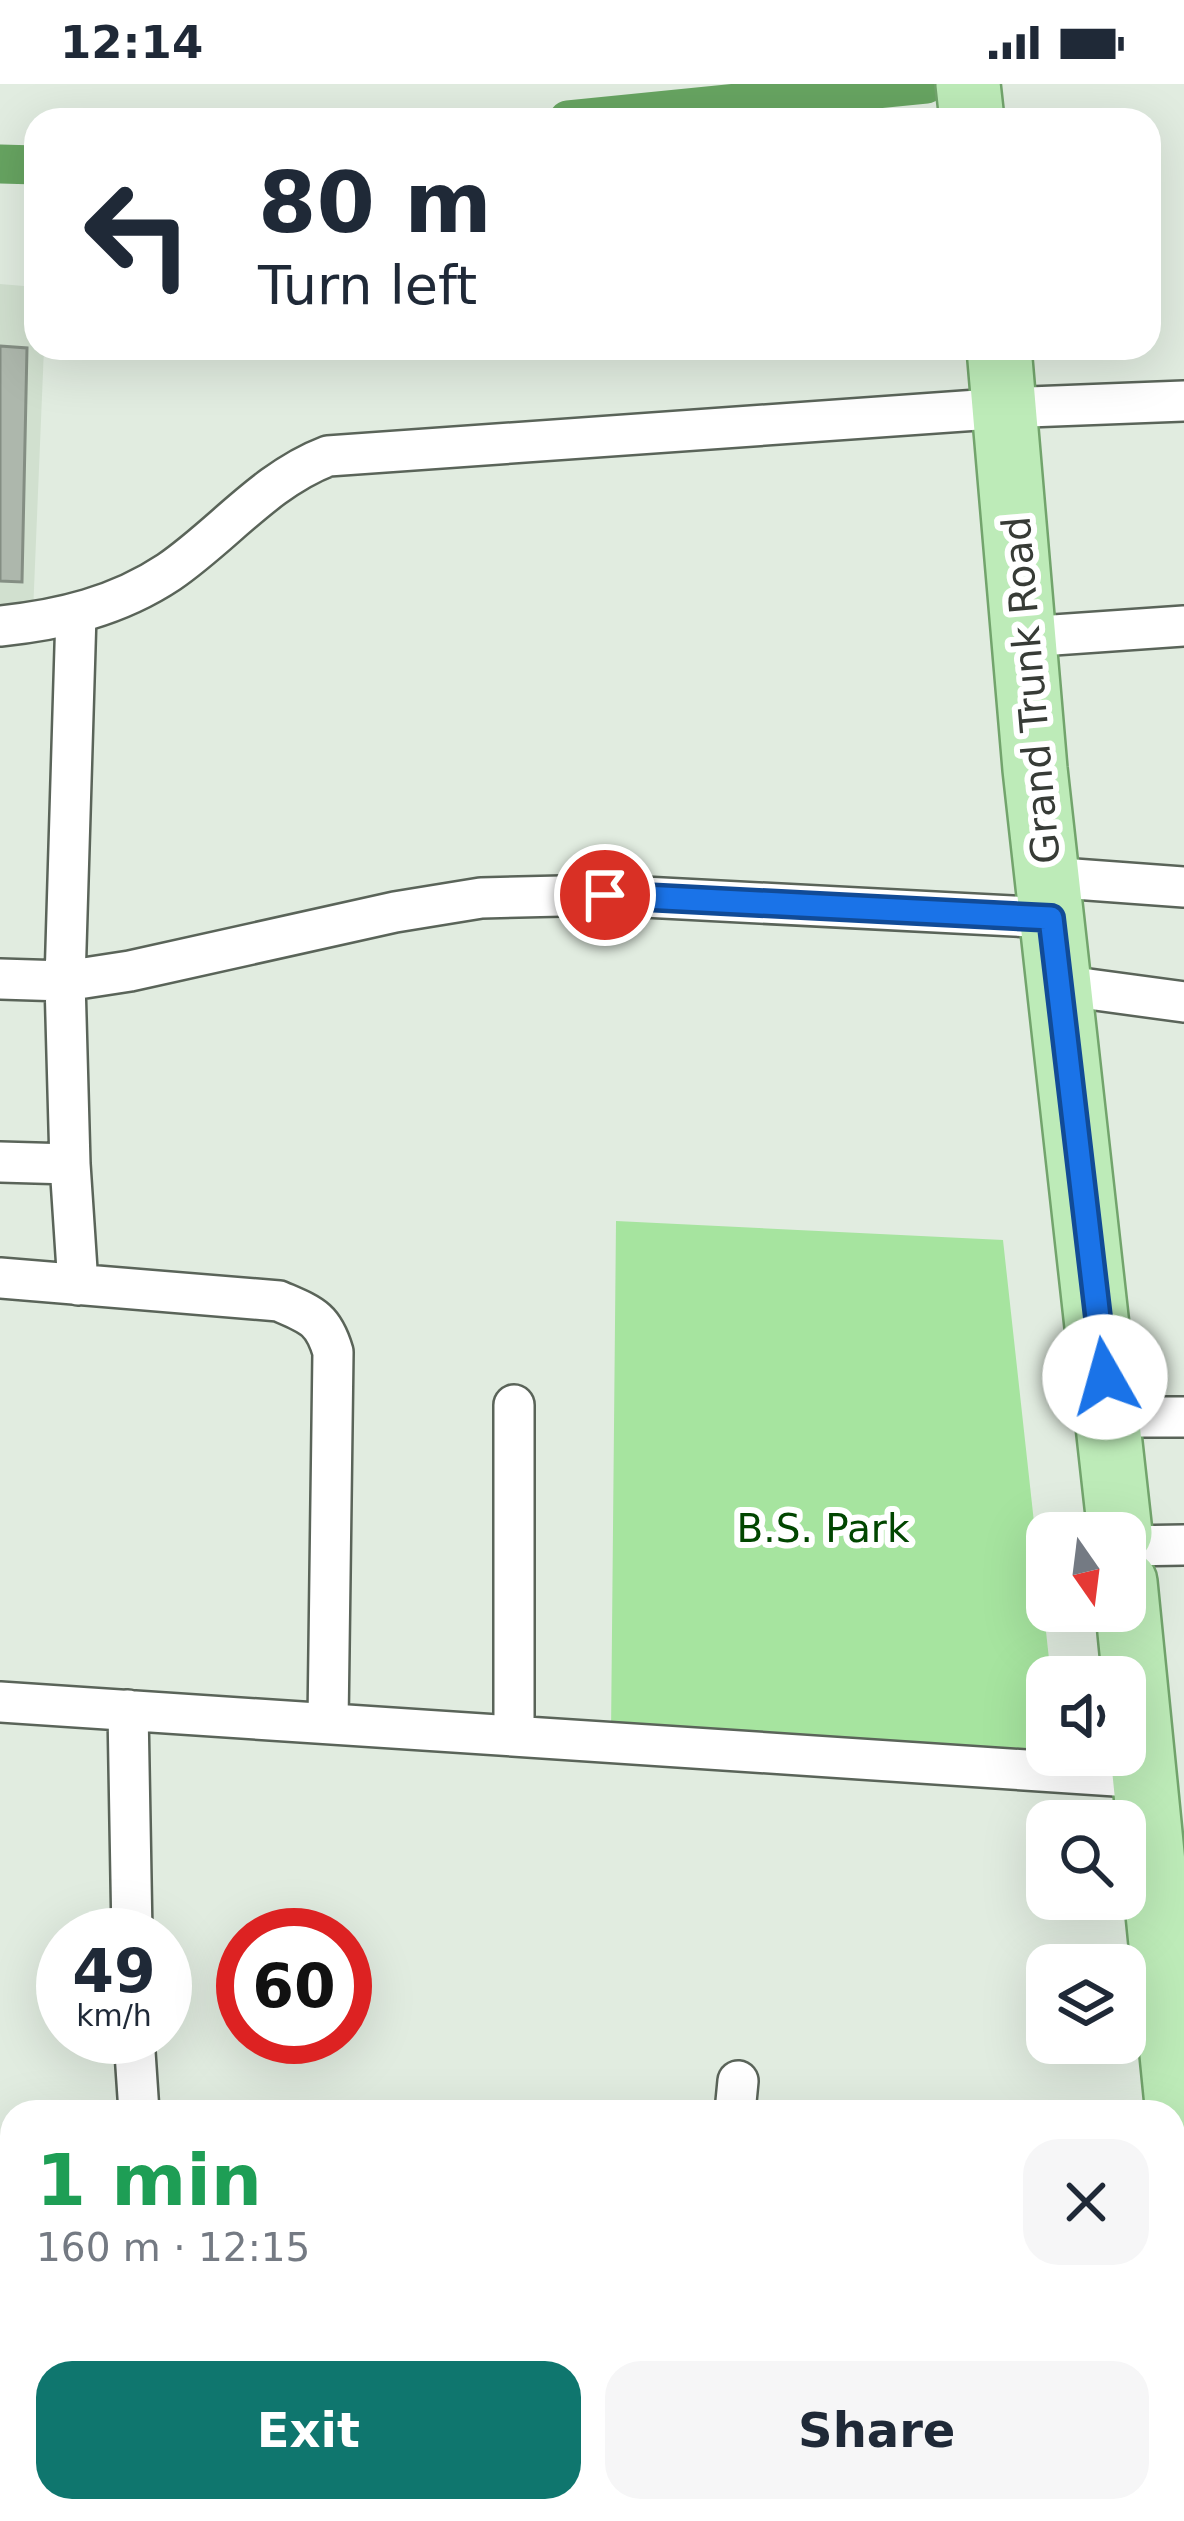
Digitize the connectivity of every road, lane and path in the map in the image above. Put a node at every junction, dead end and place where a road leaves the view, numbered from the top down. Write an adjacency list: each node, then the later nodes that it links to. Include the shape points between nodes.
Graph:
1 (1003, 378): 2 (street); 3 (street, via 328,456 296,468 170,572); 6 (main road, Grand Trunk Road)
2 (1184, 401)
3 (76, 614): 4 (street); 10 (street)
4 (0, 626)
5 (1184, 626): 6 (street)
6 (1025, 637): 8 (main road, Grand Trunk Road)
7 (1184, 887): 8 (street)
8 (1049, 898): 10 (street, via 481,898); 11 (main road, Grand Trunk Road)
9 (0, 980): 10 (street)
10 (64, 981): 14 (street)
11 (1059, 986): 12 (street); 18 (main road, Grand Trunk Road)
12 (1184, 1002)
13 (0, 1162): 14 (street)
14 (70, 1164): 16 (street)
15 (0, 1278): 16 (street)
16 (78, 1285): 26 (street, via 279,1301 326,1327 333,1352)
17 (514, 1405): 27 (street)
18 (1109, 1417): 19 (street); 20 (main road, Grand Trunk Road)
19 (1184, 1417)
20 (1118, 1512)
21 (1184, 1545): 22 (street)
22 (1146, 1546)
23 (1133, 1632): 28 (main road)
24 (0, 1702): 25 (street)
25 (128, 1710): 26 (street); 29 (street)
26 (328, 1724): 27 (street)
27 (514, 1736): 28 (street)
28 (1160, 1814): 32 (main road)
29 (132, 1908)
30 (136, 2064): 31 (street)
31 (138, 2100)
32 (1179, 2100)

